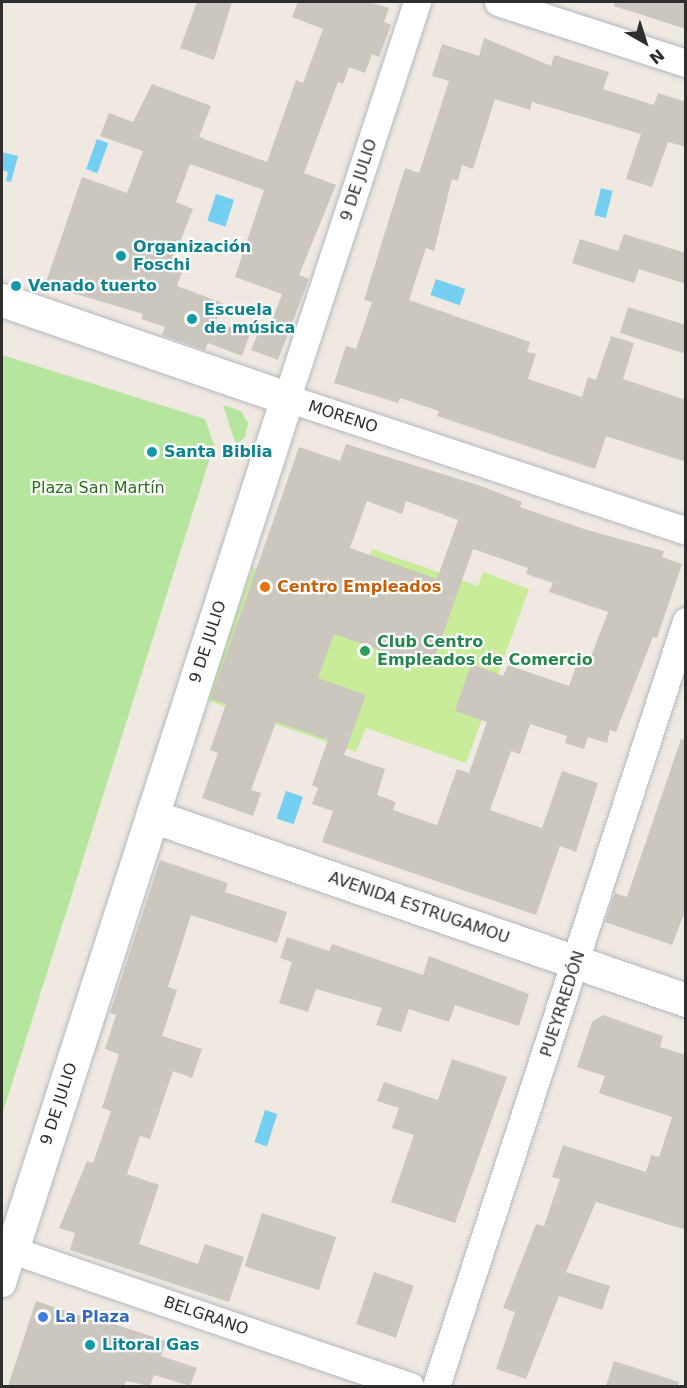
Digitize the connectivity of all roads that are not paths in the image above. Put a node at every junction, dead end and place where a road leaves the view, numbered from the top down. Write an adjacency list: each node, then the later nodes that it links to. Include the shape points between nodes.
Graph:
1 (417, 2): 5 (street, 9 DE JULIO)
2 (498, 2): 3 (street)
3 (686, 63)
4 (2, 300): 5 (main road, MORENO)
5 (287, 398): 6 (street, MORENO); 8 (main road, 9 DE JULIO)
6 (686, 531)
7 (686, 621): 9 (street, PUEYRREDÓN)
8 (152, 816): 9 (main road, AVENIDA ESTRUGAMOU); 11 (main road, 9 DE JULIO)
9 (577, 963): 10 (main road, AVENIDA ESTRUGAMOU); 14 (street, PUEYRREDÓN)
10 (686, 1000)
11 (7, 1249): 12 (street, 9 DE JULIO); 13 (street, BELGRANO)
12 (2, 1283)
13 (410, 1386)
14 (436, 1386)

